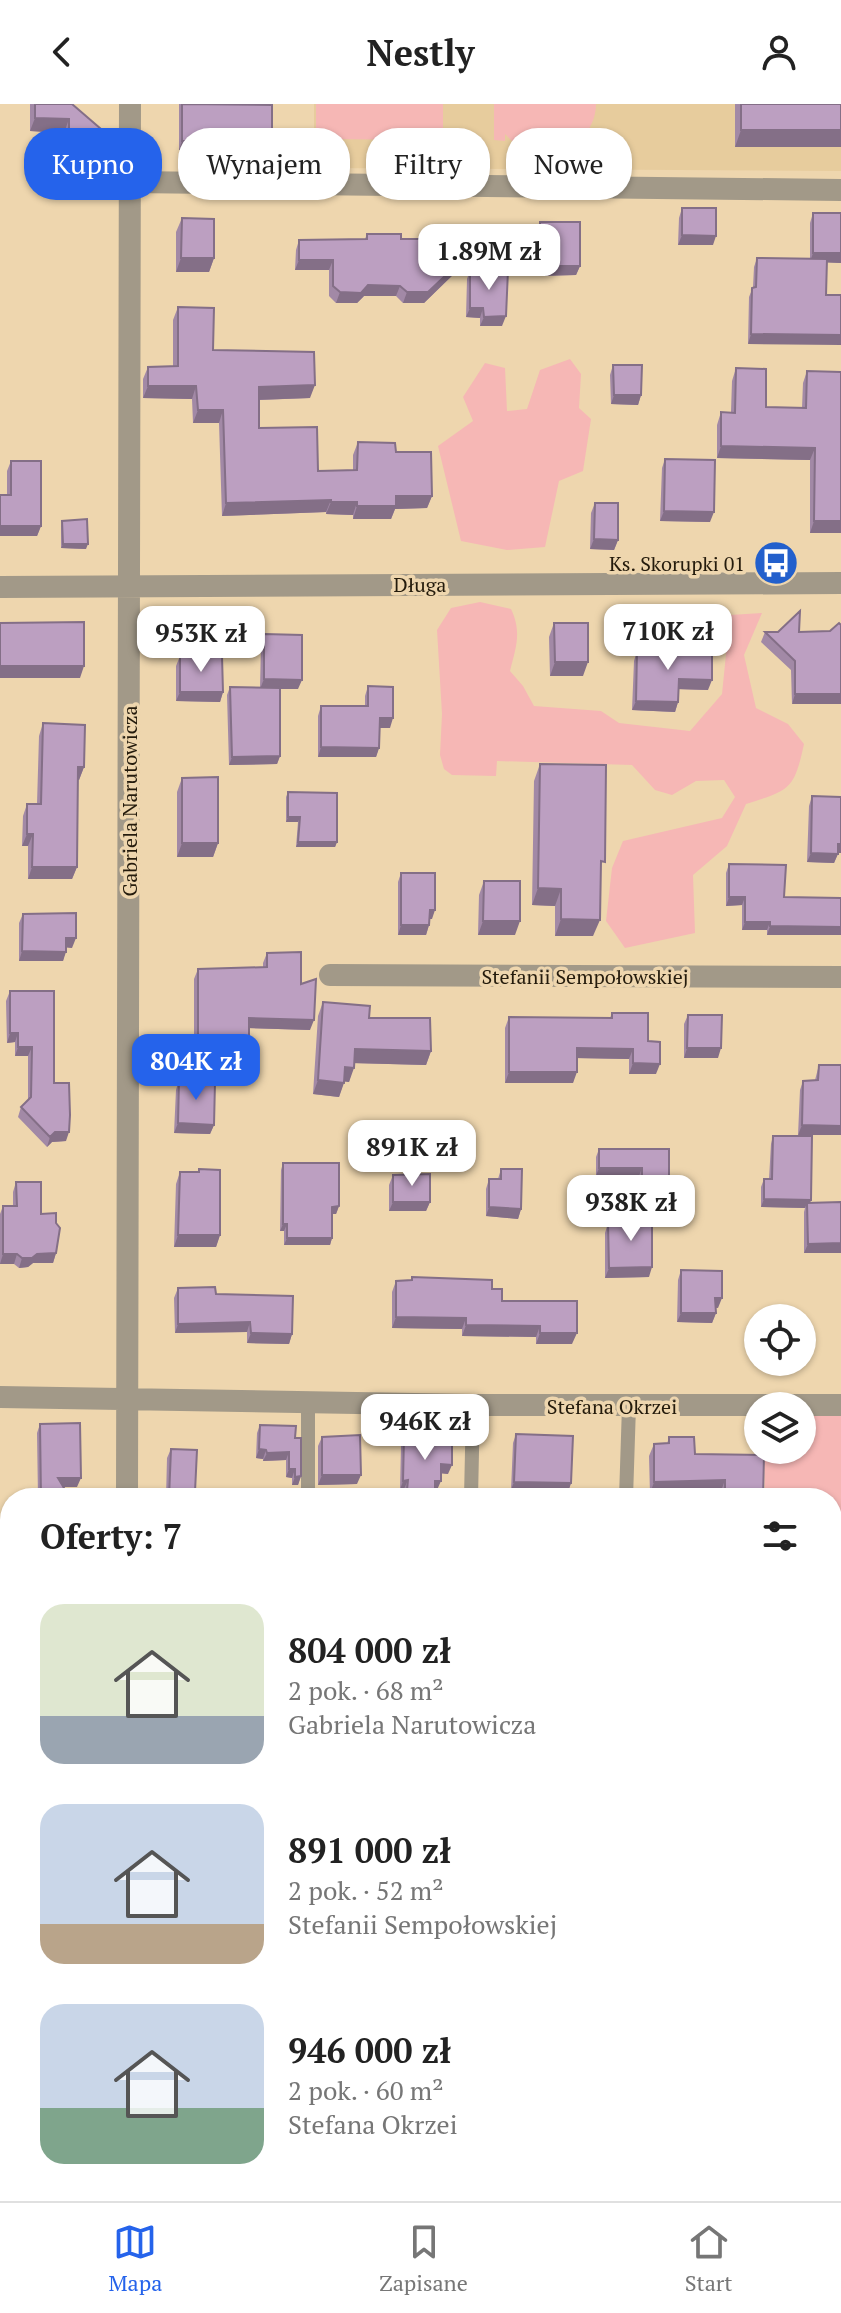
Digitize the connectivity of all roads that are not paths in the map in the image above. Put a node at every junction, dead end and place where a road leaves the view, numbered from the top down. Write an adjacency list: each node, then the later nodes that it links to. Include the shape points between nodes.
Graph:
1 (130, 104): 2 (street, Gabriela Narutowicza)
2 (130, 128)
3 (162, 182): 4 (street)
4 (841, 190)
5 (131, 200): 7 (street, Gabriela Narutowicza)
6 (841, 583): 7 (street, Długa)
7 (130, 584): 8 (street, Długa); 12 (street, Gabriela Narutowicza)
8 (0, 587)
9 (330, 975): 10 (street, Stefanii Sempołowskiej)
10 (841, 977)
11 (0, 1397): 12 (street, Stefana Okrzei)
12 (127, 1398): 13 (street, Stefana Okrzei); 17 (street, Gabriela Narutowicza)
13 (308, 1402): 14 (street, Stefana Okrzei); 18 (lane)
14 (473, 1405): 16 (street, Stefana Okrzei); 19 (lane)
15 (841, 1405): 16 (street, Stefana Okrzei)
16 (629, 1406): 20 (lane)
17 (127, 1488)
18 (308, 1488)
19 (471, 1488)
20 (626, 1488)

